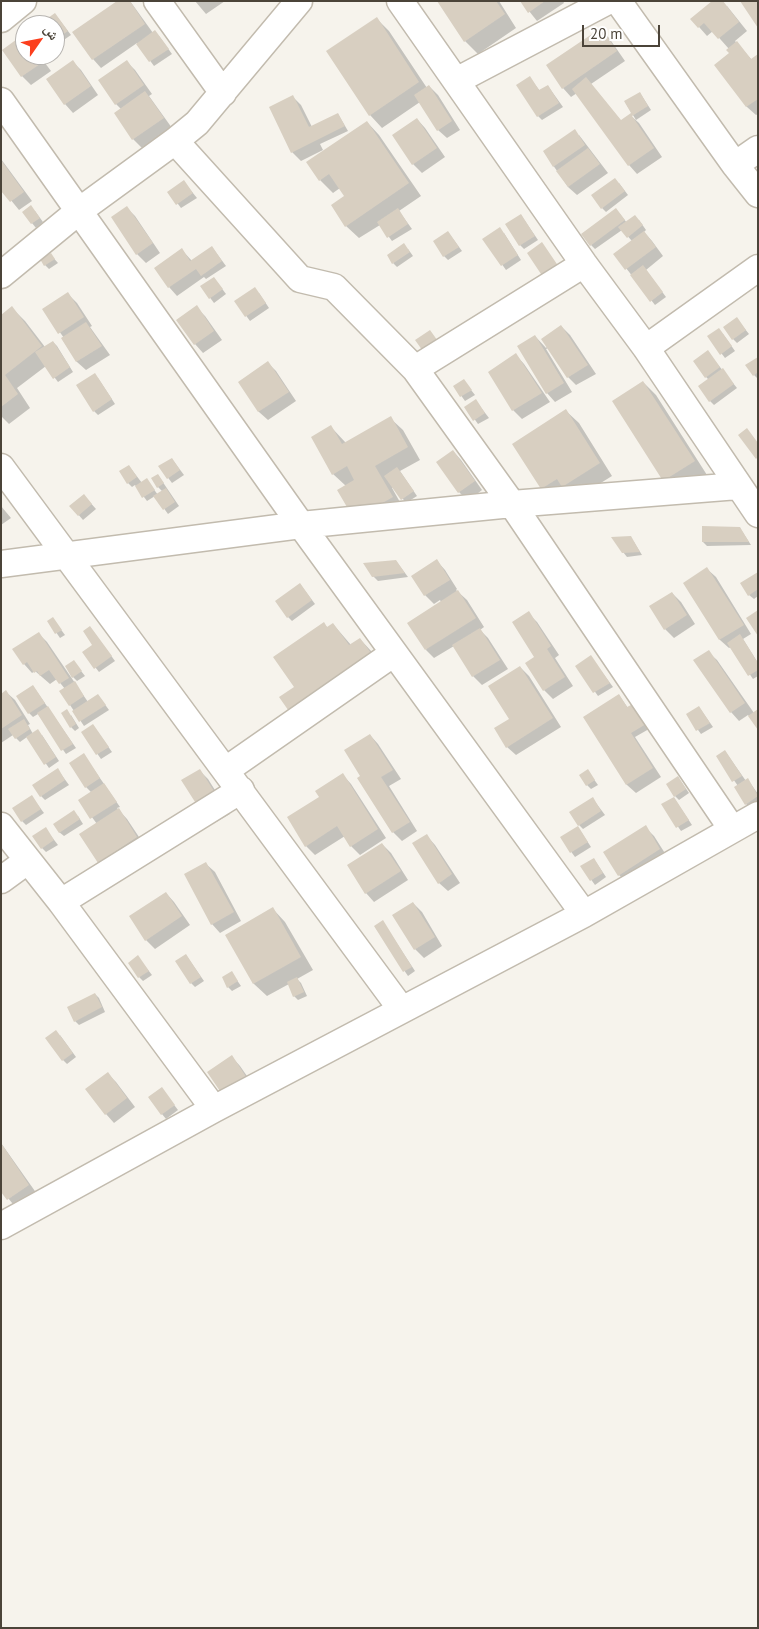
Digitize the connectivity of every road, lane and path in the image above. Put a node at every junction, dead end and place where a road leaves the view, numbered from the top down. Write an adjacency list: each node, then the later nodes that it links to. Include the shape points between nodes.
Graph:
1 (23, 1): 7 (street)
2 (157, 1): 9 (street)
3 (299, 1): 9 (street)
4 (400, 1): 8 (street)
5 (608, 1): 8 (street)
6 (618, 1): 13 (street)
7 (1, 19)
8 (456, 81): 16 (street)
9 (223, 93): 11 (street, via 198,123)
10 (1, 101): 15 (street)
11 (174, 141): 15 (street); 20 (street, via 300,279 334,287)
12 (758, 149): 13 (street)
13 (735, 165): 14 (street)
14 (758, 194)
15 (79, 211): 18 (street); 25 (street)
16 (584, 264): 19 (street); 20 (street)
17 (758, 268): 19 (street)
18 (1, 275)
19 (646, 348): 22 (street)
20 (415, 369): 23 (street)
21 (1, 468): 26 (street)
22 (738, 486): 23 (street); 24 (street)
23 (512, 504): 25 (street); 32 (street)
24 (758, 514)
25 (301, 525): 26 (street); 28 (street)
26 (68, 556): 27 (street); 29 (street)
27 (1, 564)
28 (394, 653): 29 (street); 36 (street)
29 (233, 780): 35 (street); 37 (street)
30 (758, 815): 32 (street)
31 (1, 826): 33 (street)
32 (732, 829): 36 (street)
33 (28, 861): 34 (street); 35 (street)
34 (1, 880)
35 (61, 902): 38 (street)
36 (584, 914): 37 (street)
37 (402, 1010): 38 (street)
38 (214, 1109): 39 (street)
39 (1, 1226)

